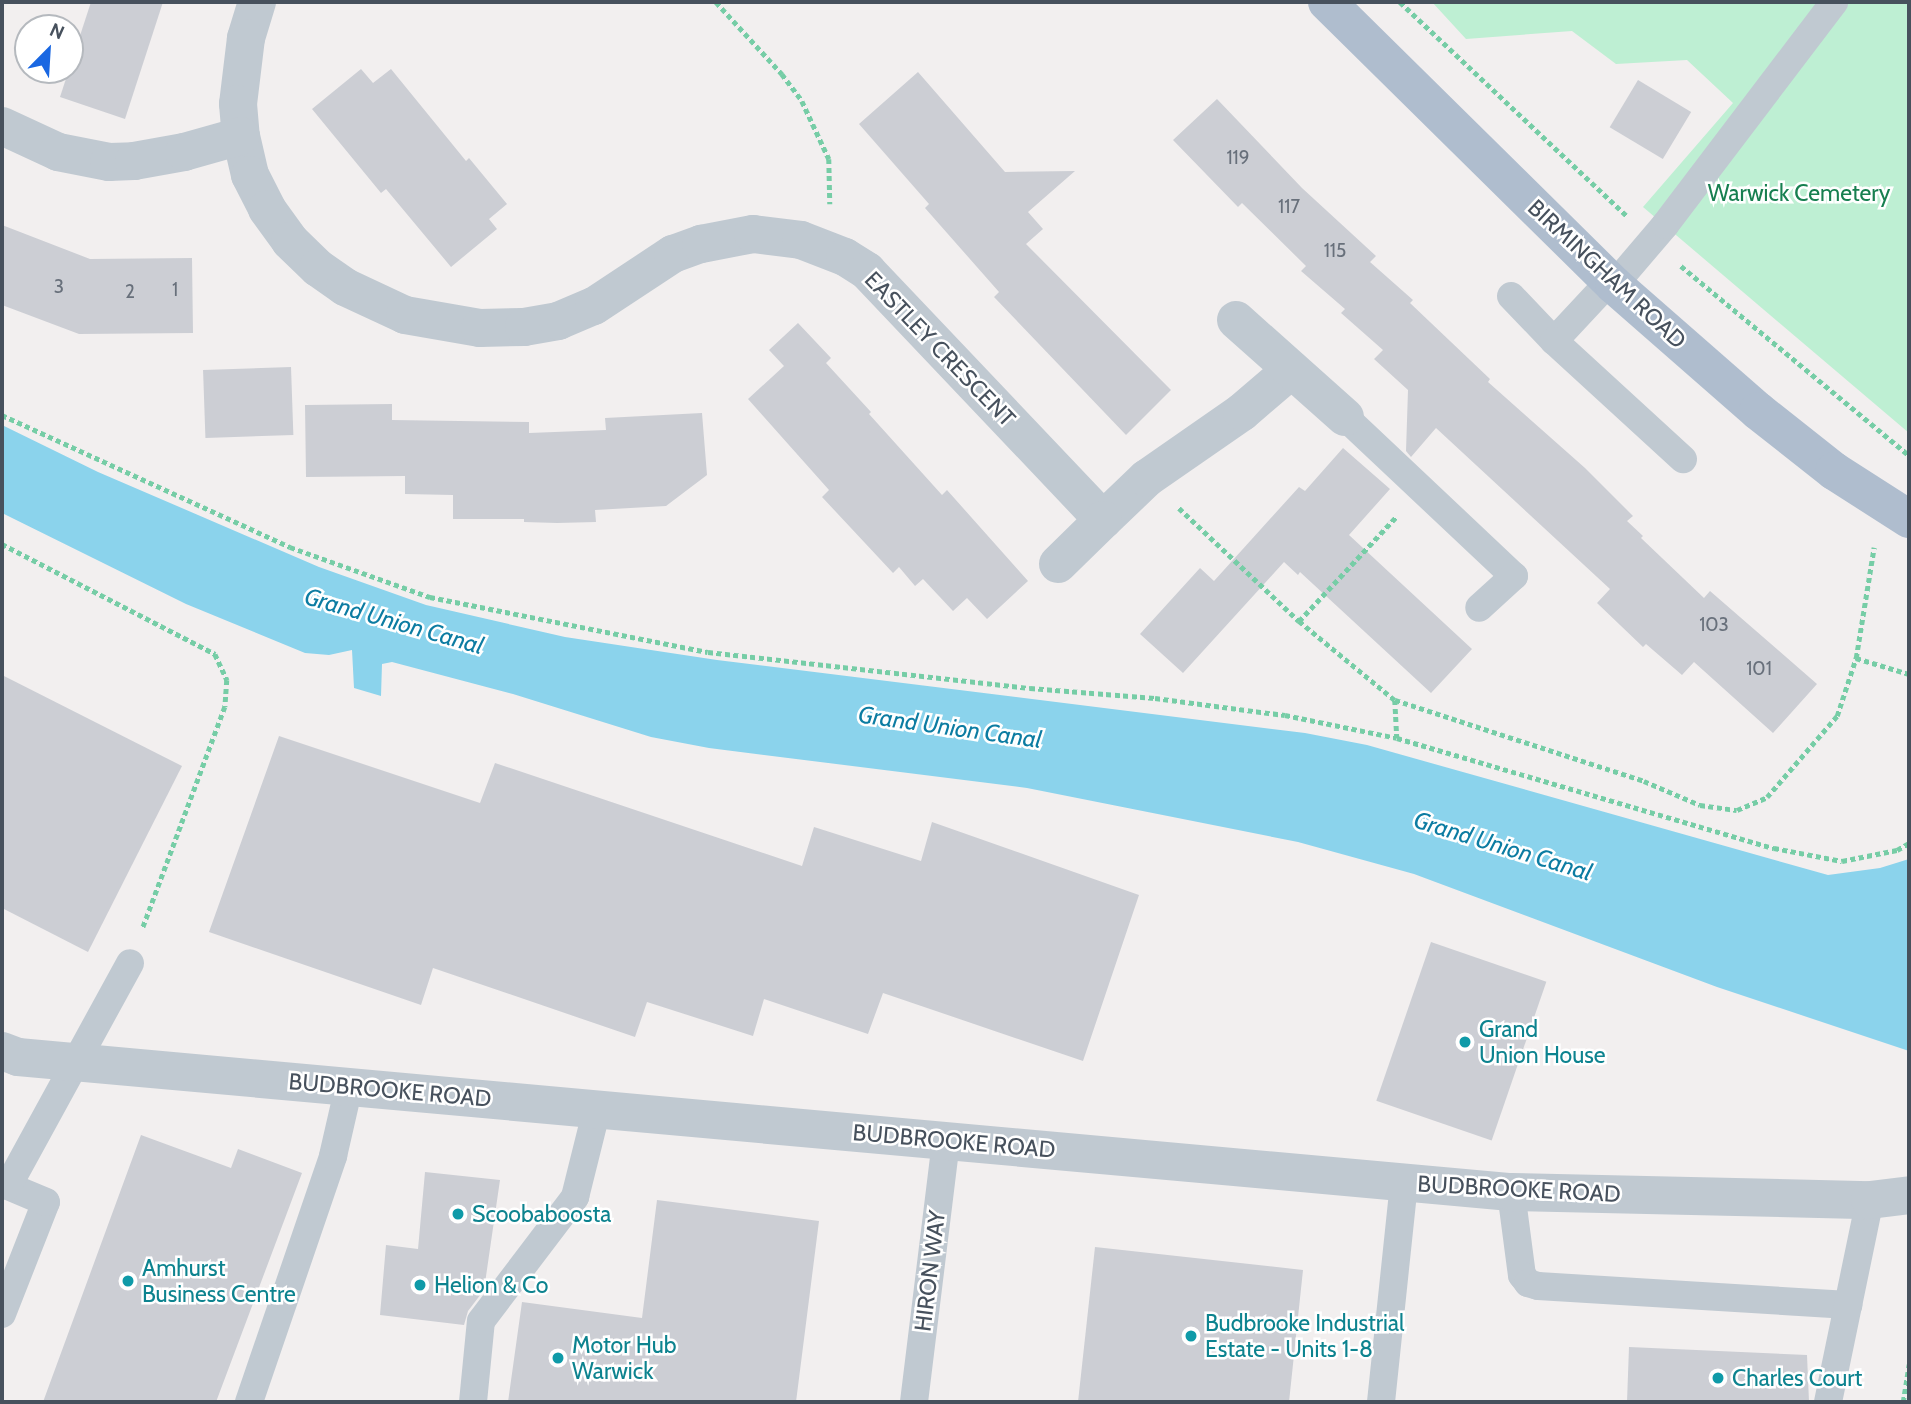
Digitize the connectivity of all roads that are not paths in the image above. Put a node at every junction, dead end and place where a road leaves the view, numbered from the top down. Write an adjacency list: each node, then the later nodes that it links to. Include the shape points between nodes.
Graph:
1 (257, 2): 5 (street, EASTLEY CRESCENT, via 240,72)
2 (1327, 2): 6 (main road, BIRMINGHAM ROAD)
3 (1833, 2): 6 (lane, via 1674,215)
4 (2, 126): 5 (street, via 58,152 109,162 184,152)
5 (240, 136): 13 (street, EASTLEY CRESCENT, via 250,175 267,209 290,241 318,268 345,287 405,316 439,324 524,327 558,321 594,306 673,254 728,238 779,236 822,247 867,271)
6 (1612, 283): 9 (lane); 14 (main road, BIRMINGHAM ROAD, via 1758,411 1834,471)
7 (1511, 296): 9 (lane)
8 (1236, 320): 10 (street)
9 (1554, 341): 12 (lane)
10 (1291, 370): 11 (street); 13 (street, via 1242,412 1147,478)
11 (1345, 417): 16 (lane, via 1514,576)
12 (1683, 459)
13 (1103, 520): 15 (street)
14 (1909, 520)
15 (1058, 564)
16 (1479, 608)
17 (130, 963): 19 (lane)
18 (2, 1051): 19 (street, BUDBROOKE ROAD, via 18,1057)
19 (77, 1062): 20 (street, BUDBROOKE ROAD); 28 (lane, via 8,1186 46,1202)
20 (349, 1086): 21 (street, BUDBROOKE ROAD); 29 (lane, via 333,1156)
21 (597, 1109): 22 (street, BUDBROOKE ROAD); 30 (lane, via 575,1197 481,1321)
22 (946, 1140): 23 (street, BUDBROOKE ROAD); 31 (lane, HIRON WAY)
23 (1404, 1182): 24 (street, BUDBROOKE ROAD); 32 (lane)
24 (1511, 1192): 26 (street, BUDBROOKE ROAD); 27 (lane, via 1522,1275 1528,1283)
25 (1909, 1195): 26 (street, BUDBROOKE ROAD)
26 (1870, 1200): 27 (lane)
27 (1848, 1305): 33 (lane)
28 (2, 1314)
29 (249, 1402)
30 (473, 1402)
31 (914, 1402)
32 (1381, 1402)
33 (1828, 1402)

